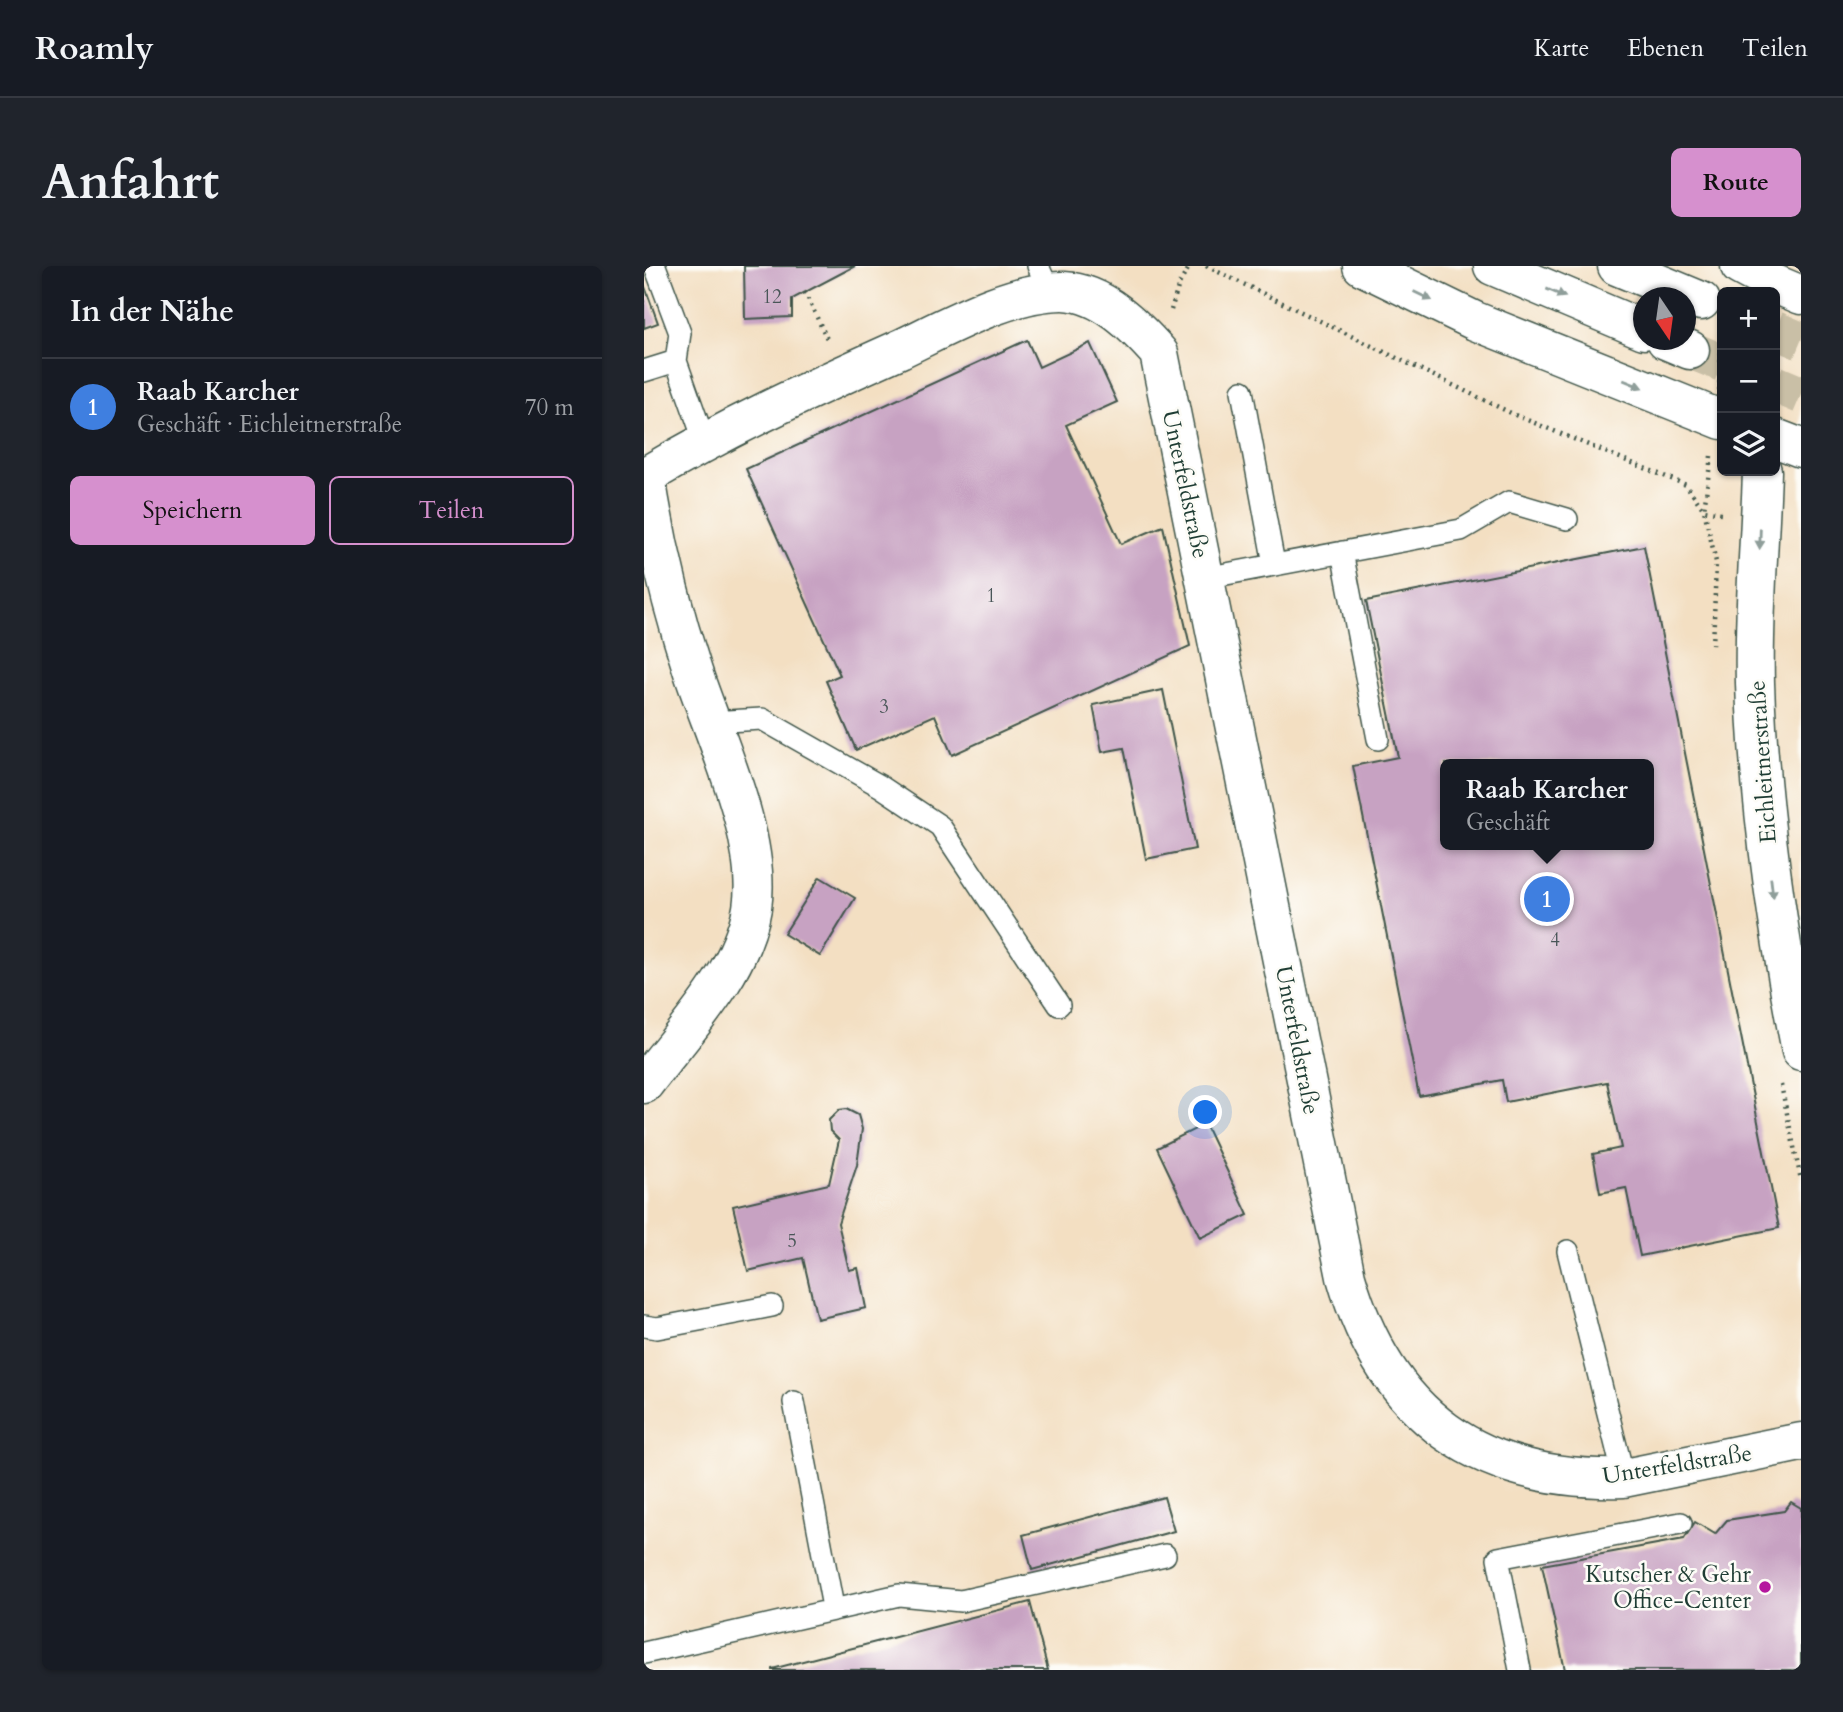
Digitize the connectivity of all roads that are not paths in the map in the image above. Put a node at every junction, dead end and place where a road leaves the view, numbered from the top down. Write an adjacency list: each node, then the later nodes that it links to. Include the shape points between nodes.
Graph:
1 (655, 266): 8 (lane, via 680,333)
2 (1362, 266): 11 (main road, one-way to 11, via 1475,321)
3 (1493, 266): 7 (main road, one-way to 7)
4 (1617, 266): 6 (main road)
5 (1044, 280): 12 (main road, Unterfeldstraße); 20 (main road, Unterfeldstraße, via 1092,299 1139,329 1159,353)
6 (1712, 314)
7 (1633, 326)
8 (676, 361): 9 (lane); 12 (lane)
9 (644, 371)
10 (1241, 391): 19 (lane)
11 (1717, 407)
12 (704, 440): 15 (main road, Unterfeldstraße)
13 (1780, 440): 14 (main road)
14 (1801, 448)
15 (645, 476): 21 (main road, Unterfeldstraße, via 657,548)
16 (1762, 476): 24 (main road, Eichleitnerstraße, one-way to 24, via 1755,680 1761,798 1776,922)
17 (1567, 519): 18 (lane, via 1509,502 1461,530)
18 (1342, 552): 19 (lane); 22 (lane)
19 (1274, 564): 20 (lane)
20 (1205, 578): 31 (main road, Unterfeldstraße, via 1358,1321 1387,1370 1419,1409 1467,1447 1533,1472)
21 (710, 722): 23 (lane, via 762,719 940,826); 25 (main road, Unterfeldstraße, via 745,827 754,874 751,909 737,953 716,988)
22 (1378, 739)
23 (1059, 1004)
24 (1801, 1051)
25 (644, 1084)
26 (1568, 1251): 31 (lane)
27 (772, 1306): 28 (lane, via 657,1328)
28 (644, 1326)
29 (794, 1402): 34 (lane)
30 (1801, 1442): 31 (main road, Unterfeldstraße)
31 (1624, 1478)
32 (1681, 1523): 36 (lane, via 1498,1558)
33 (1164, 1555): 34 (lane, via 961,1601 899,1595)
34 (833, 1607): 35 (lane)
35 (644, 1653)
36 (1520, 1670)

